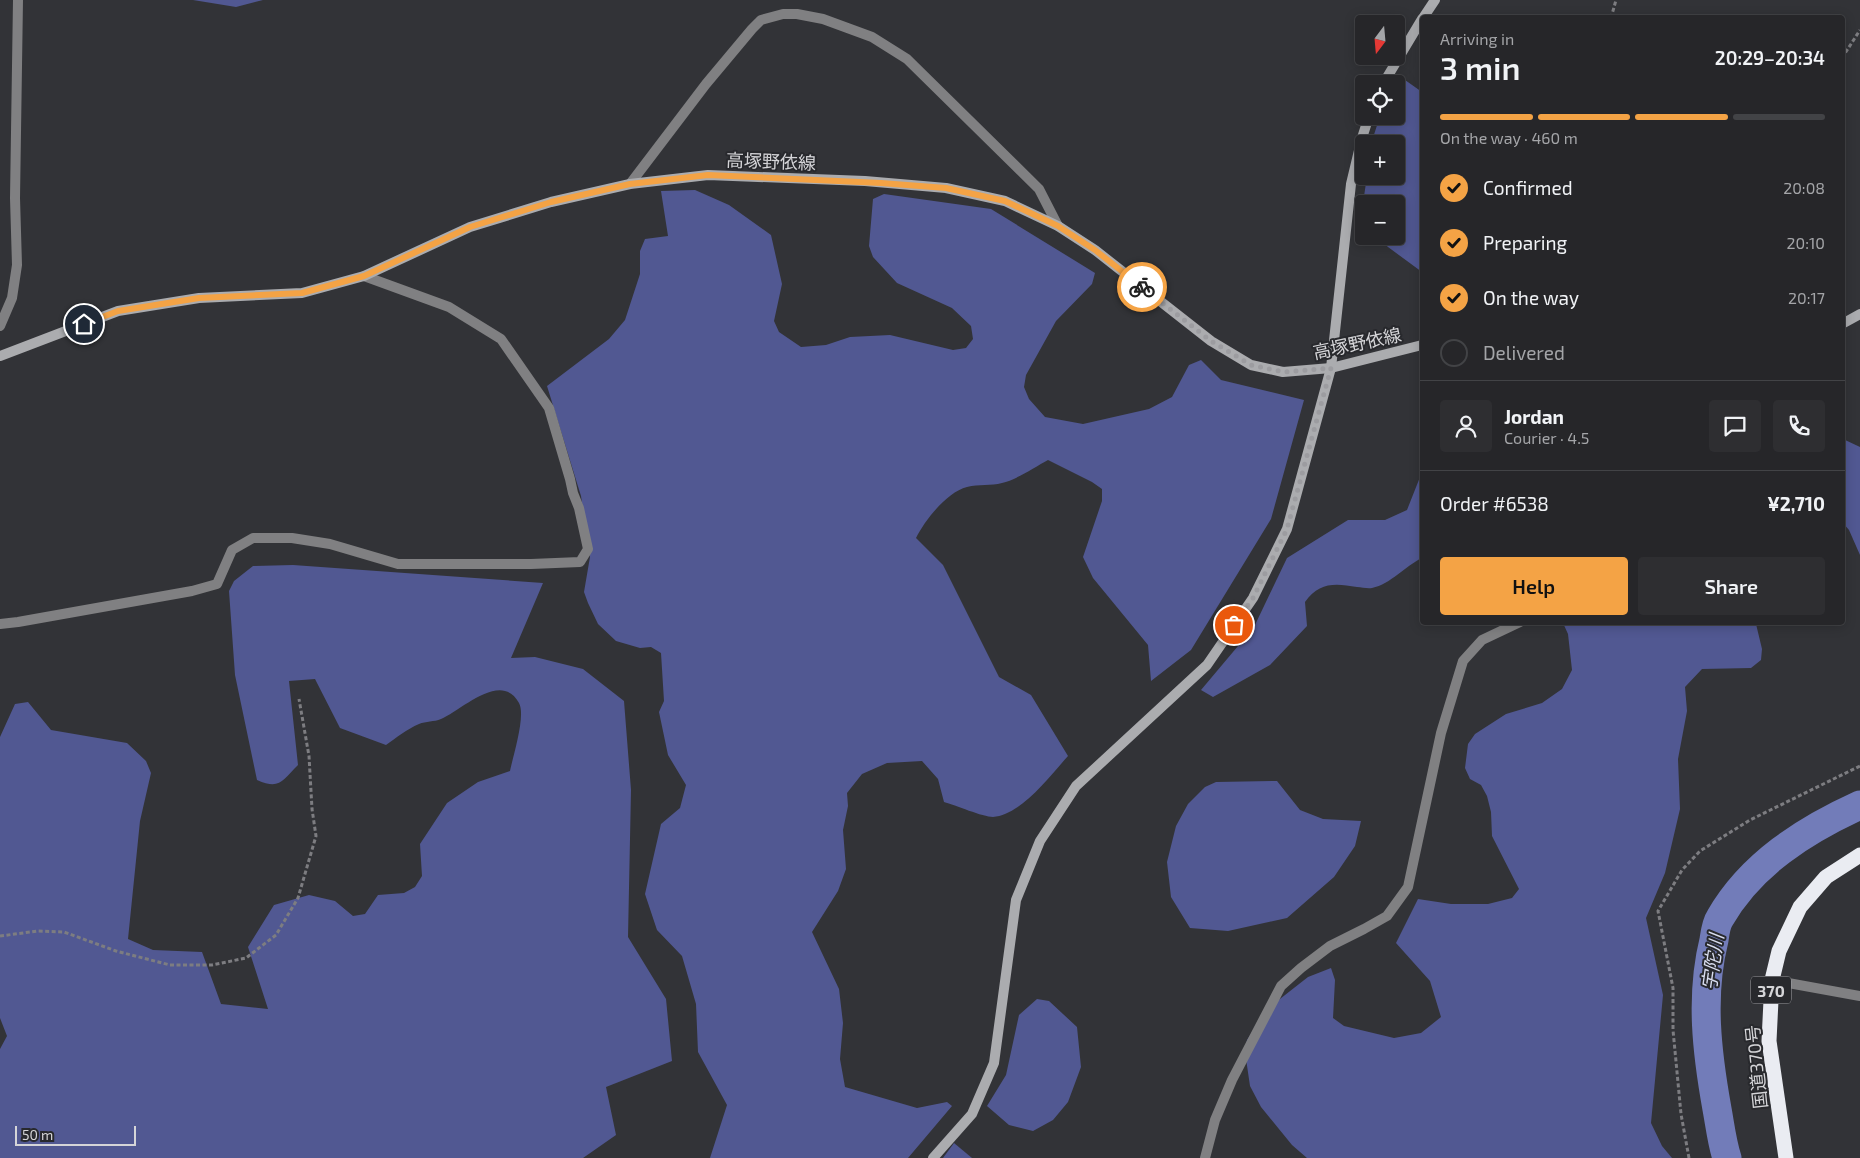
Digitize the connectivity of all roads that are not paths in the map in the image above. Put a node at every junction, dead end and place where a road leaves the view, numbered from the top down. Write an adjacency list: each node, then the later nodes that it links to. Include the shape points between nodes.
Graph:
1 (18, 0): 12 (street, via 17,265 12,298)
2 (1435, 0): 3 (main road)
3 (1425, 15)
4 (1418, 34): 5 (main road)
5 (1389, 75)
6 (1367, 125): 15 (main road, via 1351,184)
7 (630, 184): 8 (main road, 高塚野依線, via 708,175 865,181 946,188 1005,201); 8 (street, via 752,29 761,20 798,14 823,19 872,37 907,59 1039,189); 9 (main road, 高塚野依線, via 551,202 470,227)
8 (1058, 226): 15 (main road, 高塚野依線, via 1095,250 1211,341 1251,365 1284,372)
9 (364, 276): 14 (main road, 高塚野依線, via 302,293 199,298 118,311); 16 (street, via 449,307 501,339 549,408 588,549 580,562 398,564 330,544 292,538 253,538 232,550 217,584 183,593)
10 (1860, 314): 11 (main road)
11 (1845, 322)
12 (0, 326)
13 (1420, 346): 15 (main road, 高塚野依線)
14 (0, 356)
15 (1331, 368): 21 (main road, via 1287,529 1253,598 1207,665 1076,786 1040,841 1016,900 994,1063 972,1114)
16 (0, 624)
17 (1514, 625): 22 (street, via 1482,640 1463,661 1441,733 1408,887 1387,916 1330,946 1281,986 1232,1080 1215,1120)
18 (1860, 855): 19 (highway, 国道370号 / 370, via 1826,877 1800,907 1779,951)
19 (1772, 980): 20 (street); 23 (highway, 国道370号 / 370, via 1769,1041)
20 (1860, 996)
21 (933, 1158)
22 (1205, 1158)
23 (1786, 1158)

